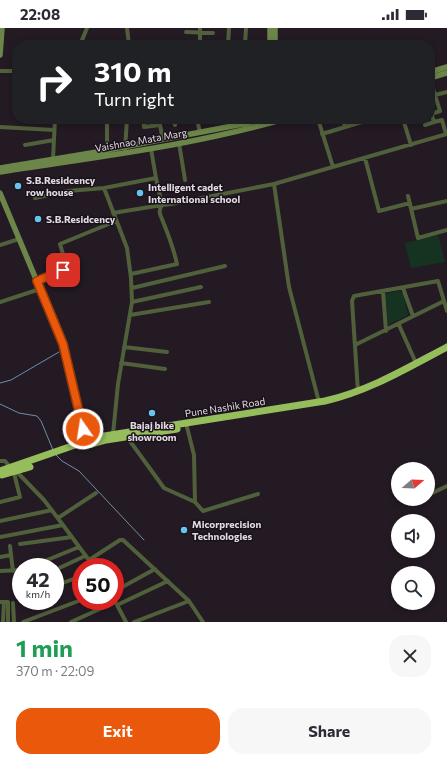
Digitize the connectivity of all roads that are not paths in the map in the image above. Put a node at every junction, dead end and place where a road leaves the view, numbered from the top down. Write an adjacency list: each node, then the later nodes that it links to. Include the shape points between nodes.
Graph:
1 (2, 28): 17 (main road)
2 (87, 28): 11 (street)
3 (127, 28): 12 (street)
4 (229, 28): 13 (street)
5 (246, 28): 14 (street)
6 (270, 28): 15 (main road)
7 (275, 28): 16 (main road)
8 (200, 30): 9 (street); 10 (street)
9 (186, 32)
10 (213, 33)
11 (82, 40)
12 (129, 40)
13 (228, 40)
14 (245, 40)
15 (270, 40)
16 (275, 40)
17 (0, 55)
18 (447, 67): 20 (main road)
19 (0, 71): 21 (street)
20 (435, 71)
21 (12, 72)
22 (447, 73): 23 (main road)
23 (435, 77)
24 (447, 92): 25 (street)
25 (435, 95): 26 (street, via 440,111)
26 (435, 112)
27 (435, 122): 47 (street, via 442,120)
28 (55, 124): 44 (street)
29 (107, 124): 54 (street)
30 (127, 124): 55 (street)
31 (144, 124): 40 (street, via 144,127)
32 (199, 124): 45 (street)
33 (240, 124): 45 (main road, Vaishnao Mata Marg)
34 (259, 124): 50 (main road, Vaishnao Mata Marg)
35 (319, 124): 46 (street)
36 (344, 124): 43 (street)
37 (354, 124): 43 (street)
38 (405, 124): 52 (street)
39 (428, 124): 41 (street)
40 (160, 125): 49 (street)
41 (425, 125)
42 (0, 127): 44 (street)
43 (345, 127): 46 (street)
44 (54, 130): 48 (street)
45 (200, 133): 49 (main road, Vaishnao Mata Marg)
46 (322, 134): 58 (street)
47 (447, 134): 52 (street)
48 (54, 140): 51 (street); 57 (street)
49 (163, 140): 55 (main road, Vaishnao Mata Marg)
50 (179, 143): 53 (main road, Vaishnao Mata Marg); 62 (street)
51 (25, 145)
52 (411, 145): 56 (street)
53 (151, 149): 55 (main road, Vaishnao Mata Marg); 61 (street)
54 (107, 150): 55 (main road, Vaishnao Mata Marg); 57 (main road, Vaishnao Mata Marg)
55 (125, 150): 60 (main road, Vaishnao Mata Marg)
56 (365, 158): 58 (street); 69 (street, via 379,211)
57 (53, 159): 59 (main road, Vaishnao Mata Marg)
58 (332, 167): 63 (street)
59 (0, 168)
60 (0, 172)
61 (156, 178): 64 (street); 70 (street)
62 (185, 180)
63 (274, 184): 70 (street); 103 (street, via 289,288)
64 (104, 188): 67 (street, via 68,191); 72 (street)
65 (0, 194): 75 (main road)
66 (408, 196): 69 (street)
67 (36, 198)
68 (447, 201): 71 (street)
69 (410, 203): 71 (street)
70 (162, 205): 72 (street); 78 (street, via 160,214 173,244 177,264)
71 (411, 209): 74 (street, via 418,238)
72 (113, 213): 73 (street)
73 (116, 221): 78 (street, via 128,248); 79 (street, via 60,244 67,268)
74 (447, 230)
75 (19, 239): 76 (street); 79 (main road)
76 (0, 245)
77 (225, 266): 81 (street)
78 (131, 274): 81 (street)
79 (37, 281): 83 (main road)
80 (201, 287): 87 (street)
81 (132, 288): 87 (street)
82 (403, 288): 84 (street); 85 (street, via 438,280); 91 (street)
83 (40, 289): 86 (street); 109 (main road, via 63,344)
84 (383, 291): 93 (street); 94 (street, via 356,295 353,298)
85 (444, 301): 89 (street); 91 (street)
86 (0, 302)
87 (132, 302): 90 (street)
88 (209, 302): 90 (street)
89 (447, 311)
90 (130, 315): 95 (street)
91 (413, 316): 92 (street)
92 (399, 325): 93 (street); 100 (street)
93 (386, 331): 94 (street)
94 (355, 345): 102 (street)
95 (124, 347): 97 (street); 99 (street)
96 (447, 347): 100 (highway, Pune Nashik Road)
97 (167, 352)
98 (447, 352): 105 (highway, Pune Nashik Road, via 345,402)
99 (121, 363): 101 (street); 106 (street)
100 (416, 364): 102 (highway, Pune Nashik Road)
101 (165, 368)
102 (358, 392): 103 (highway, Pune Nashik Road)
103 (319, 402): 106 (highway, Pune Nashik Road)
104 (92, 415): 107 (street)
105 (187, 427): 108 (highway, Pune Nashik Road); 120 (street, via 194,455)
106 (113, 434): 107 (highway, Pune Nashik Road)
107 (99, 437): 109 (highway, Pune Nashik Road)
108 (127, 437): 109 (highway, Pune Nashik Road); 120 (street, via 164,488)
109 (86, 443): 112 (highway, Pune Nashik Road)
110 (0, 461): 112 (street, via 5,461)
111 (0, 471): 112 (highway, Pune Nashik Road)
112 (14, 471): 113 (highway, Pune Nashik Road); 119 (street, via 20,497); 121 (street)
113 (0, 476)
114 (447, 486): 115 (street)
115 (435, 492)
116 (96, 493): 122 (street)
117 (258, 494): 120 (street, via 205,511)
118 (0, 496): 119 (street)
119 (1, 502)
120 (194, 502)
121 (52, 510): 122 (street); 123 (street)
122 (58, 518): 124 (street)
123 (0, 520)
124 (62, 525): 125 (street); 126 (street)
125 (0, 537)
126 (72, 537): 127 (street); 129 (street)
127 (20, 544)
128 (10, 546): 130 (street)
129 (79, 547): 131 (street); 133 (street)
130 (11, 555): 132 (street); 135 (street)
131 (85, 556): 136 (street)
132 (0, 557)
133 (52, 558)
134 (92, 558): 137 (street, via 122,539)
135 (12, 563)
136 (64, 566)
137 (155, 569): 140 (street); 141 (street)
138 (0, 571): 139 (street)
139 (12, 571)
140 (168, 581): 142 (street); 143 (street)
141 (124, 586)
142 (124, 600)
143 (189, 601): 155 (street); 156 (street)
144 (2, 602): 149 (street); 150 (street, via 8,602)
145 (72, 603): 152 (street)
146 (14, 610): 151 (street)
147 (99, 610): 153 (street)
148 (120, 610): 154 (street)
149 (3, 622)
150 (8, 622)
151 (14, 622)
152 (23, 622)
153 (70, 622)
154 (126, 622)
155 (134, 622)
156 (203, 622)

